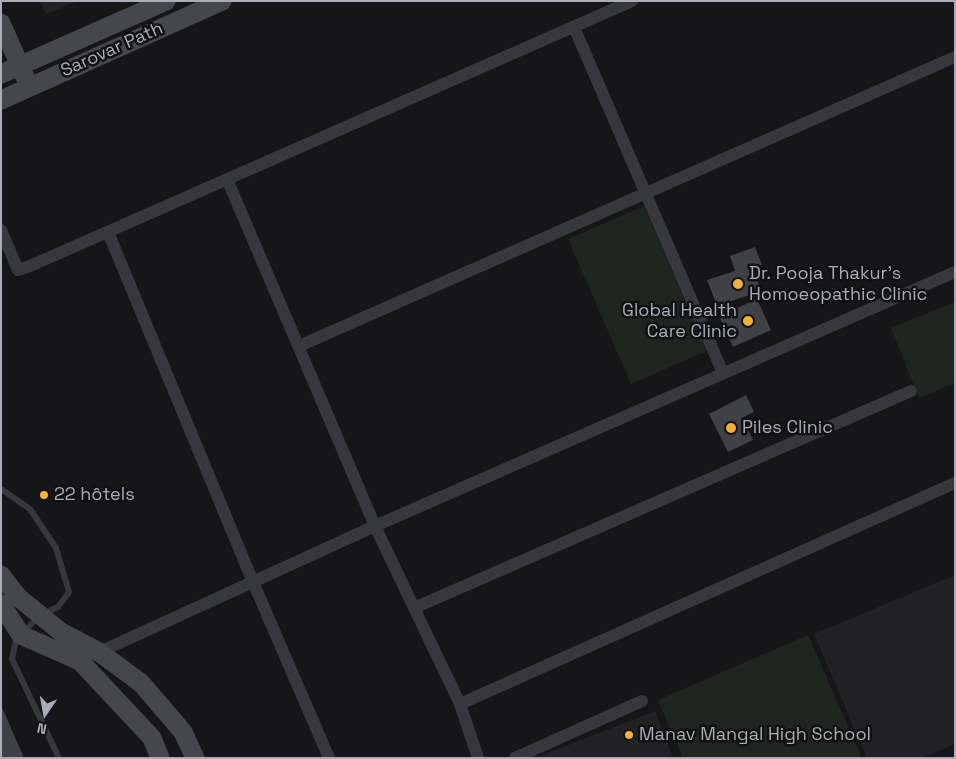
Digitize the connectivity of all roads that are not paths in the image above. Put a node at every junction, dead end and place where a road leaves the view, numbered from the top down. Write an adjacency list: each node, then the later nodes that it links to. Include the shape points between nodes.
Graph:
1 (166, 1): 7 (street, Sarovar Path)
2 (222, 1): 9 (street, Sarovar Path)
3 (632, 1): 5 (street)
4 (1, 23): 7 (street)
5 (574, 27): 11 (street); 12 (street)
6 (955, 57): 12 (street)
7 (20, 66): 8 (street, Sarovar Path); 9 (street)
8 (1, 75): 10 (street)
9 (29, 87): 10 (street, Sarovar Path)
10 (5, 98)
11 (227, 179): 14 (street); 16 (street)
12 (646, 193): 16 (street); 17 (street)
13 (1, 230): 14 (street, via 18,270)
14 (108, 232): 23 (street)
15 (955, 272): 17 (street)
16 (299, 346): 21 (street)
17 (723, 373): 21 (street)
18 (912, 391): 25 (street)
19 (955, 483): 31 (street)
20 (1, 489): 26 (lane, via 30,509 56,548 69,592 58,607)
21 (375, 526): 23 (street); 25 (street)
22 (1, 575): 26 (street, via 18,598)
23 (252, 582): 28 (street); 35 (street)
24 (1, 604): 27 (street)
25 (414, 608): 31 (street)
26 (40, 615): 27 (lane); 28 (street, via 61,632)
27 (21, 635): 29 (street); 32 (lane, via 16,640 12,659)
28 (99, 652): 29 (street); 34 (street, via 142,683 183,732)
29 (80, 661): 33 (street, via 152,738)
30 (642, 701): 37 (street)
31 (460, 704): 36 (street)
32 (59, 758)
33 (160, 758)
34 (195, 758)
35 (329, 758)
36 (478, 758)
37 (515, 758)

